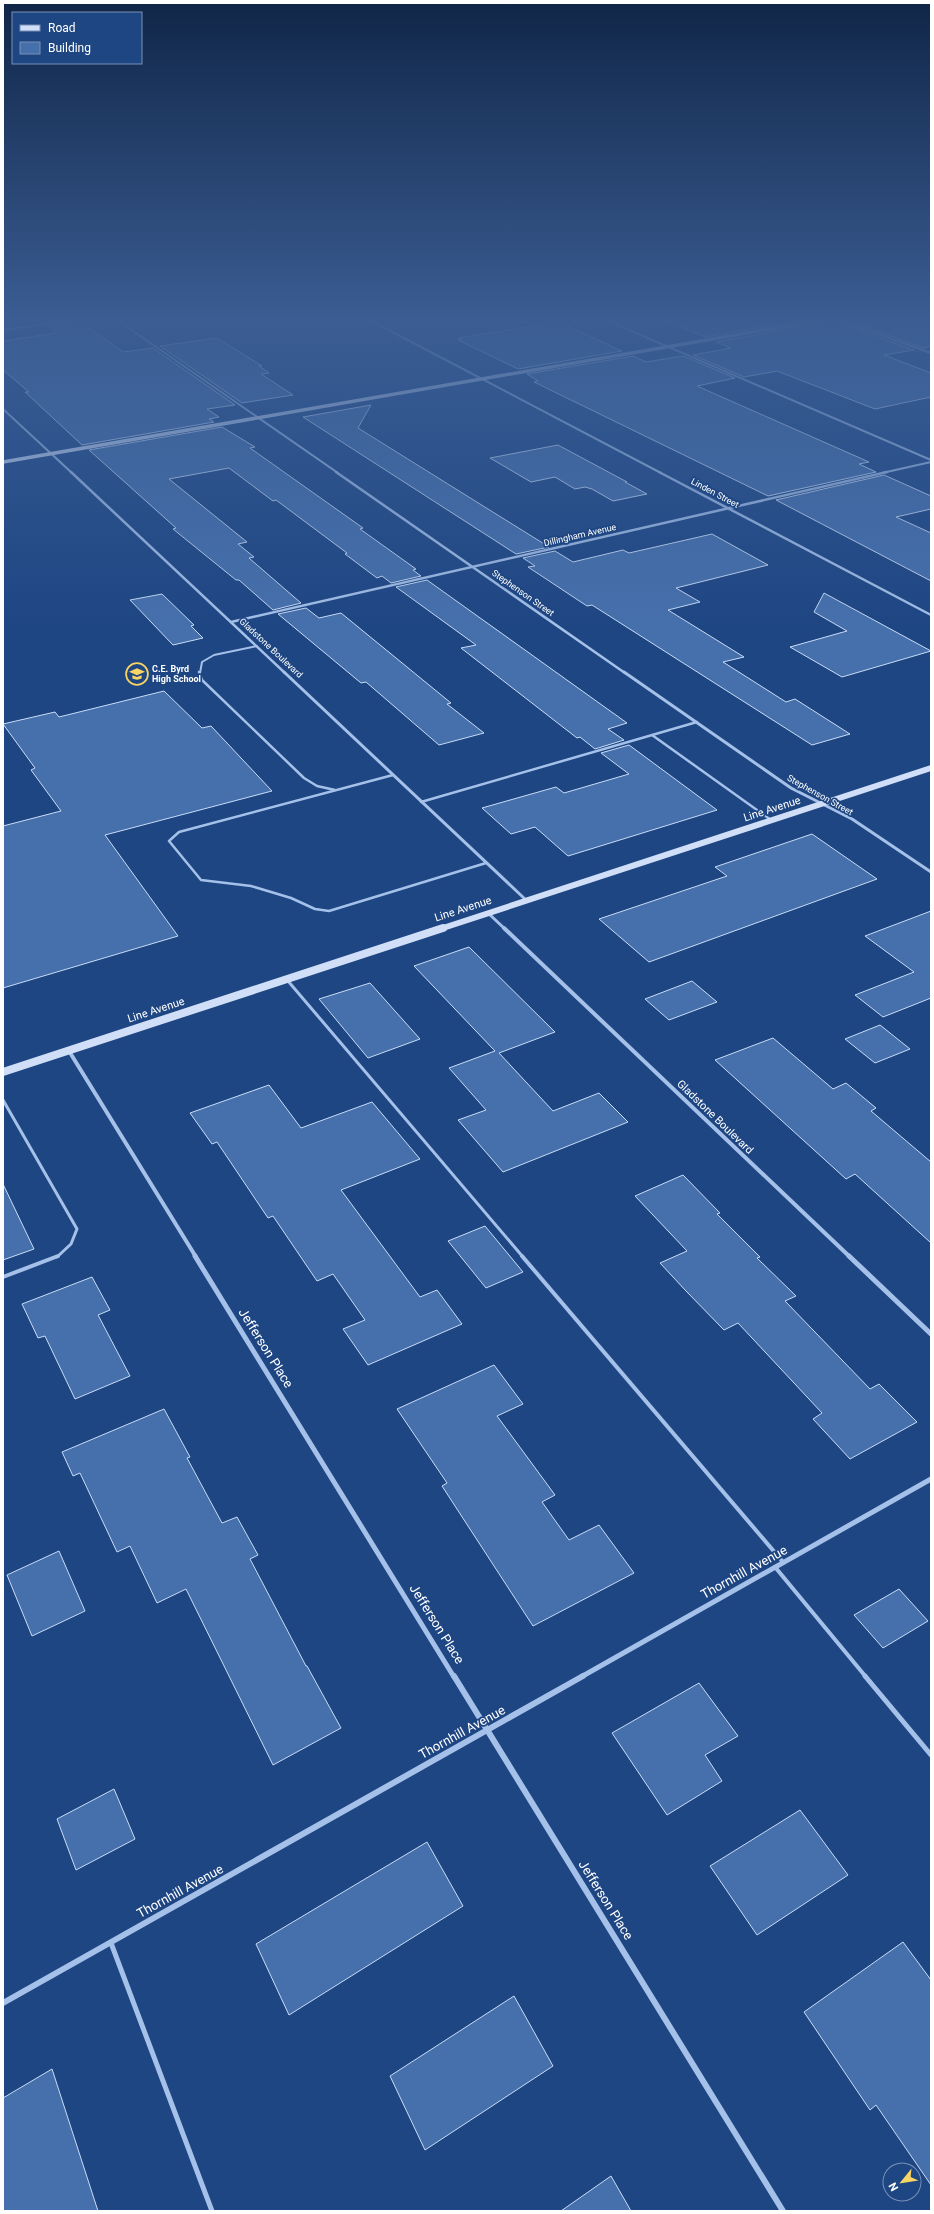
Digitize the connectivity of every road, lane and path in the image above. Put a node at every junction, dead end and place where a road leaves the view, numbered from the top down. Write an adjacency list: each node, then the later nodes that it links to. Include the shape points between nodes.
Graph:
1 (15, 420): 6 (street, Gladstone Boulevard)
2 (240, 420): 6 (street)
3 (264, 420): 10 (street, Stephenson Street)
4 (561, 420): 9 (street, Linden Street)
5 (838, 420): 7 (street)
6 (50, 453): 8 (street); 12 (street, Gladstone Boulevard)
7 (931, 461): 9 (street, Dillingham Avenue)
8 (3, 462)
9 (729, 508): 10 (street, Dillingham Avenue); 11 (street, Linden Street)
10 (473, 566): 12 (street, Dillingham Avenue); 14 (street, Stephenson Street)
11 (931, 615)
12 (231, 622): 13 (street, Gladstone Boulevard)
13 (257, 646): 17 (street, Gladstone Boulevard); 18 (lane, via 214,655 202,662 199,671 202,680 304,778 317,786)
14 (697, 722): 15 (lane); 20 (street, Stephenson Street, via 791,788)
15 (652, 735): 19 (lane); 21 (lane)
16 (931, 768): 20 (street, Line Avenue)
17 (393, 775): 18 (lane); 19 (street, Gladstone Boulevard)
18 (336, 790): 22 (lane, via 179,832 169,841 201,880 252,886 291,898 315,909 329,910)
19 (422, 802): 22 (street, Gladstone Boulevard)
20 (822, 804): 21 (street, Line Avenue); 23 (street, Stephenson Street, via 852,820)
21 (772, 820): 24 (street, Line Avenue)
22 (486, 863): 24 (street, Gladstone Boulevard)
23 (931, 872)
24 (526, 900): 25 (street, Line Avenue)
25 (488, 913): 26 (street, Line Avenue); 31 (street, Gladstone Boulevard)
26 (286, 979): 27 (street, Line Avenue); 33 (lane)
27 (69, 1050): 28 (street, Line Avenue); 35 (street, Jefferson Place)
28 (3, 1072)
29 (3, 1100): 30 (lane, via 77,1229 71,1244 57,1257)
30 (3, 1277)
31 (931, 1334)
32 (931, 1479): 33 (street, Thornhill Avenue)
33 (783, 1562): 34 (street, Thornhill Avenue)
34 (776, 1567): 35 (street, Thornhill Avenue); 36 (lane)
35 (488, 1730): 37 (street, Thornhill Avenue); 40 (street, Jefferson Place)
36 (931, 1755)
37 (110, 1943): 38 (street, Thornhill Avenue); 39 (lane)
38 (3, 2003)
39 (212, 2211)
40 (783, 2211)

